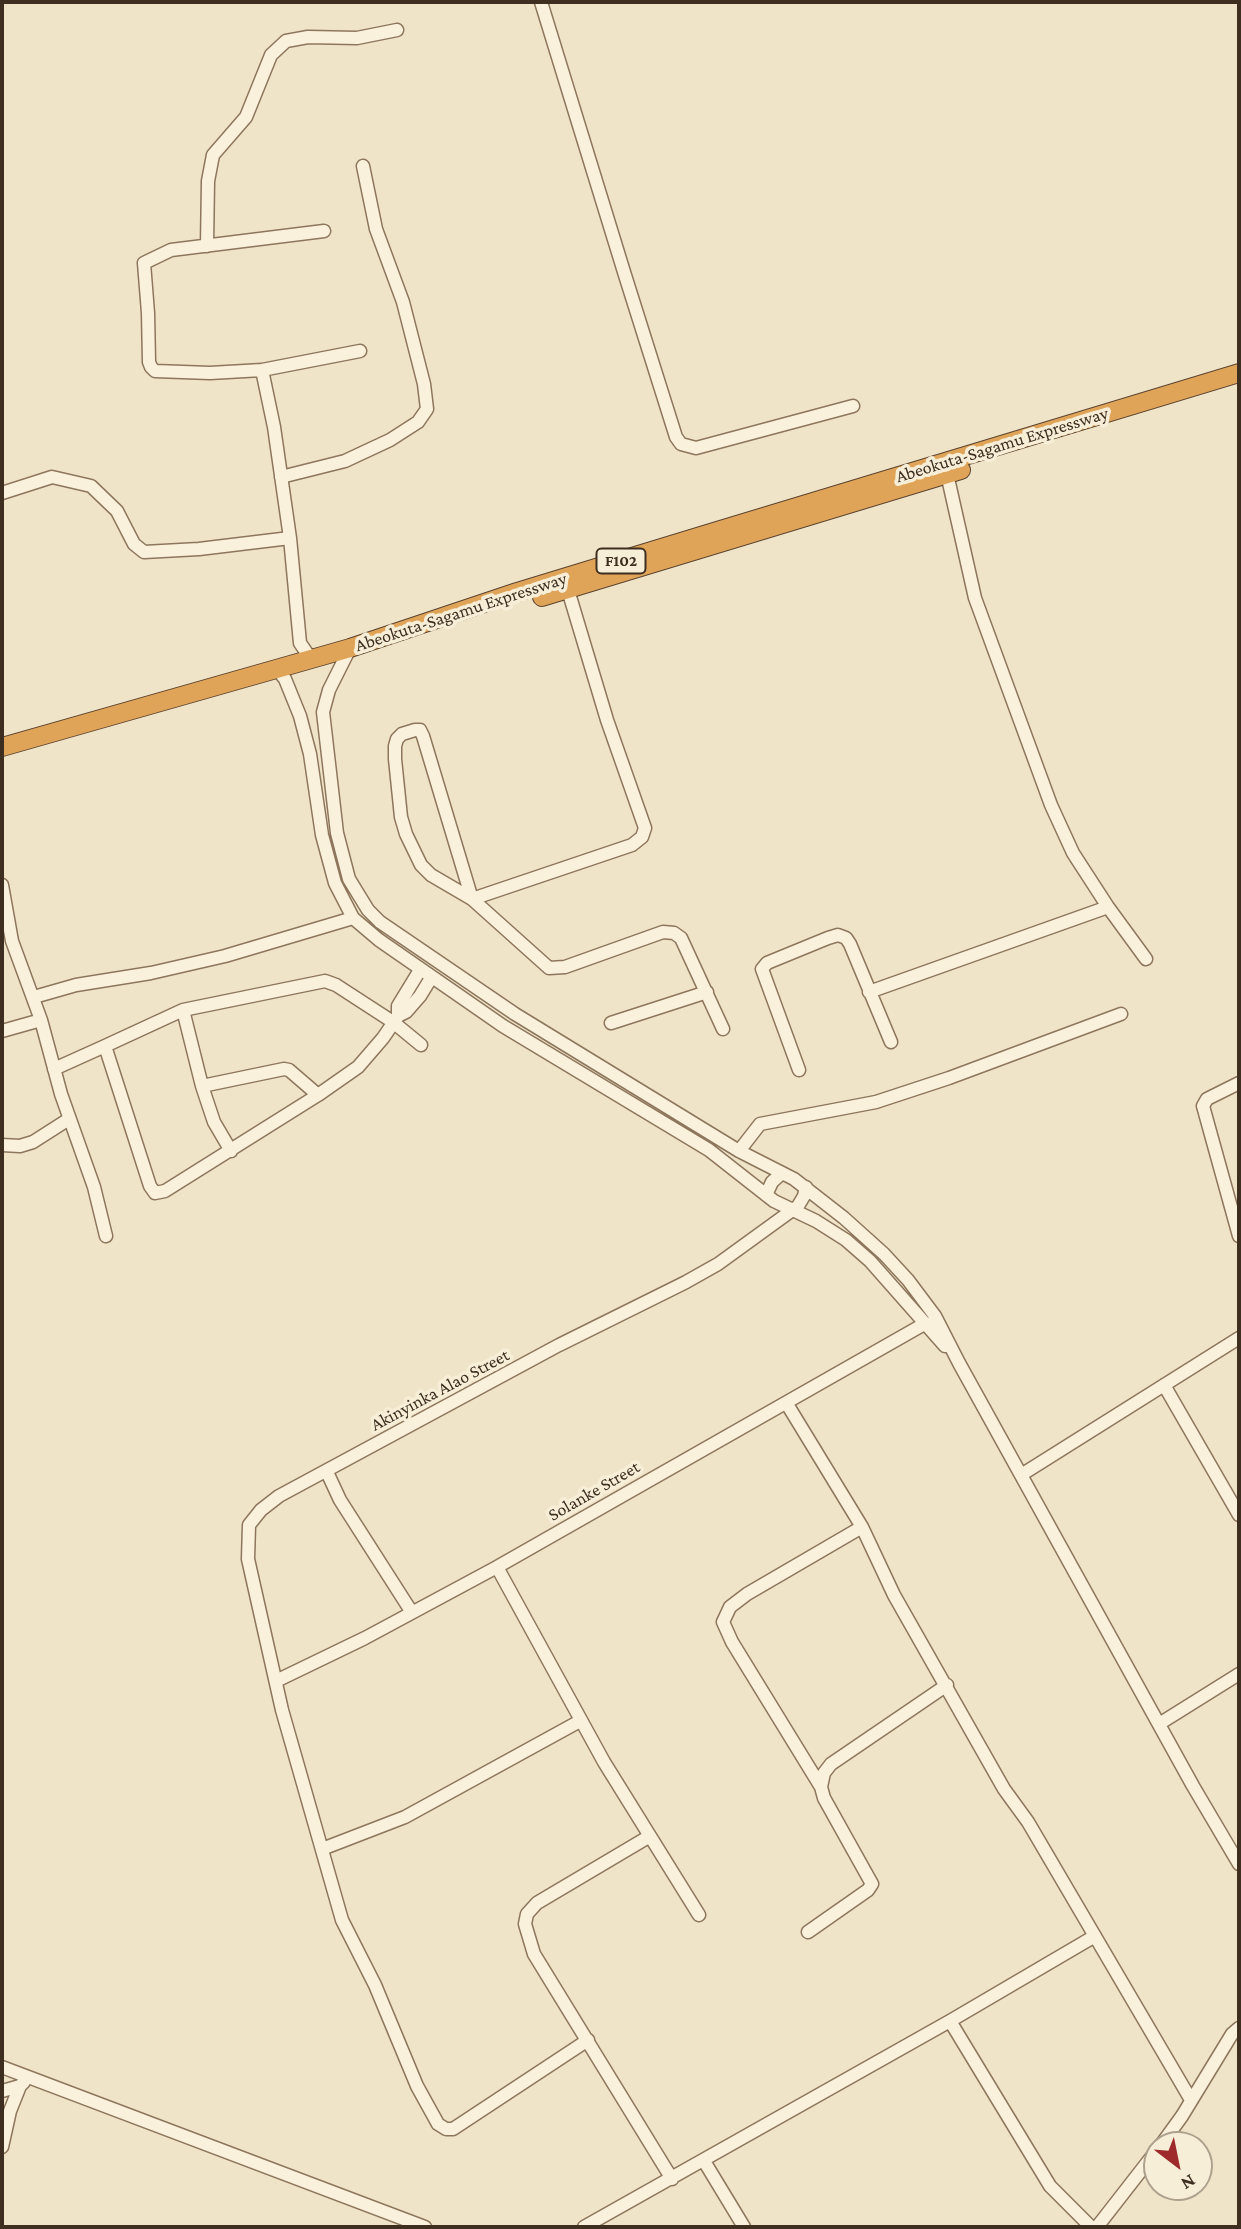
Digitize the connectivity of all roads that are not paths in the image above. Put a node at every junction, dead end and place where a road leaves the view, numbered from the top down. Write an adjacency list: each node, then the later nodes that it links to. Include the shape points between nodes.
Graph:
1 (541, 2): 10 (street, via 681,444 696,448)
2 (397, 30): 5 (street, via 357,38 286,41 271,55 246,117 213,155)
3 (363, 166): 12 (street, via 376,229 406,313 427,409 418,422 390,440 345,461)
4 (324, 231): 5 (street)
5 (207, 246): 7 (street, via 171,250 144,263 151,367 155,371 210,373)
6 (360, 351): 7 (street)
7 (261, 370): 12 (street)
8 (1239, 373): 16 (highway, Abeokuta-Sagamu Expressway / F102, via 517,592)
9 (1239, 385): 11 (highway, Abeokuta-Sagamu Expressway / F102)
10 (853, 406)
11 (947, 474): 15 (highway, Abeokuta-Sagamu Expressway / F102); 27 (street, via 975,598 1052,805 1073,853)
12 (281, 477): 14 (street)
13 (2, 493): 14 (street, via 52,477 91,486 117,512 134,544 144,552)
14 (290, 538): 17 (street, via 300,643)
15 (568, 590): 16 (highway, Abeokuta-Sagamu Expressway / F102); 26 (street, via 645,828 632,845)
16 (347, 654): 17 (highway, Abeokuta-Sagamu Expressway / F102); 18 (highway, Abeokuta-Sagamu Expressway / F102); 19 (street)
17 (311, 659): 18 (highway, Abeokuta-Sagamu Expressway / F102)
18 (281, 674): 20 (street); 21 (highway, Abeokuta-Sagamu Expressway / F102); 24 (highway, Abeokuta-Sagamu Expressway / F102)
19 (323, 712): 20 (street); 22 (street)
20 (300, 716): 23 (street)
21 (2, 747)
22 (326, 751): 23 (street); 54 (street, via 337,833 349,878 380,922 515,1014)
23 (310, 754): 28 (street, via 322,835 335,883)
24 (2, 756)
25 (2, 885): 29 (street)
26 (472, 899): 26 (street, via 423,736 420,730 402,734 395,759 406,834 431,875); 33 (street, via 550,968 565,967 663,932 674,933 681,938)
27 (1108, 907): 30 (street); 34 (street)
28 (353, 918): 31 (street); 35 (street, via 225,956)
29 (7, 942): 35 (street)
30 (1146, 959)
31 (420, 970): 32 (street); 38 (street)
32 (431, 978): 38 (street, via 406,1012); 57 (street, via 709,1150)
33 (707, 992): 40 (street); 41 (street)
34 (869, 992): 43 (street); 47 (street, via 850,944 838,935 762,969)
35 (34, 997): 39 (street)
36 (183, 1010): 38 (street, via 325,981); 45 (street); 49 (street)
37 (1121, 1014): 54 (street, via 876,1102 760,1124)
38 (395, 1019): 44 (street); 50 (street, via 358,1067)
39 (41, 1020): 42 (street); 46 (street)
40 (611, 1023)
41 (723, 1029)
42 (2, 1031)
43 (891, 1042)
44 (421, 1045)
45 (105, 1046): 46 (street); 53 (street, via 155,1193)
46 (54, 1069): 51 (street)
47 (799, 1070)
48 (1239, 1083): 60 (street, via 1207,1099 1203,1106)
49 (202, 1086): 50 (street, via 284,1069); 53 (street, via 214,1122)
50 (318, 1095): 53 (street)
51 (69, 1119): 52 (street, via 33,1142); 59 (street)
52 (2, 1145)
53 (231, 1151)
54 (739, 1151): 55 (street)
55 (782, 1172): 56 (street); 57 (street)
56 (806, 1187): 58 (street, Akinyinka Alao Street, via 802,1202); 63 (street, via 908,1280 935,1317)
57 (766, 1195): 58 (street)
58 (790, 1210): 61 (street, via 846,1240); 66 (street, Akinyinka Alao Street, via 748,1244 686,1282 559,1345)
59 (106, 1236)
60 (1239, 1236)
61 (926, 1323): 63 (street); 65 (street, Solanke Street)
62 (1239, 1338): 64 (street)
63 (959, 1363): 67 (street)
64 (1164, 1385): 67 (street); 68 (street)
65 (787, 1404): 69 (street); 70 (street, Solanke Street)
66 (327, 1472): 71 (street); 73 (street, Akinyinka Alao Street, via 279,1496 248,1525 248,1559)
67 (1021, 1475): 76 (street)
68 (1239, 1515)
69 (862, 1527): 74 (street, via 894,1595); 77 (street, via 747,1594 730,1606 723,1622)
70 (497, 1567): 71 (street, Solanke Street); 75 (street)
71 (411, 1611): 73 (street, Solanke Street)
72 (1239, 1674): 76 (street)
73 (276, 1681): 79 (street, Akinyinka Alao Street)
74 (947, 1685): 77 (street, via 831,1764); 83 (street, via 1004,1789)
75 (580, 1721): 78 (street); 79 (street, via 405,1817)
76 (1159, 1724): 80 (street)
77 (821, 1787): 82 (street, via 872,1884)
78 (650, 1836): 81 (street); 86 (street, via 548,1896 527,1914 525,1924 534,1954)
79 (322, 1849): 86 (street, Akinyinka Alao Street, via 342,1920 438,2124 453,2129)
80 (1238, 1860)
81 (699, 1915)
82 (808, 1932)
83 (1095, 1936): 84 (street); 91 (street)
84 (950, 2021): 94 (street); 100 (street, via 1050,2186)
85 (1239, 2028): 91 (street)
86 (587, 2040): 96 (street)
87 (2, 2067): 88 (street)
88 (30, 2076): 89 (street); 97 (street)
89 (20, 2086): 90 (street); 93 (street)
90 (2, 2091)
91 (1191, 2100): 92 (street)
92 (1170, 2131)
93 (2, 2147)
94 (704, 2161): 96 (street); 99 (street)
95 (1143, 2168): 101 (street)
96 (672, 2179): 98 (street)
97 (425, 2227)
98 (584, 2227)
99 (744, 2227)
100 (1091, 2227)
101 (1097, 2227)

